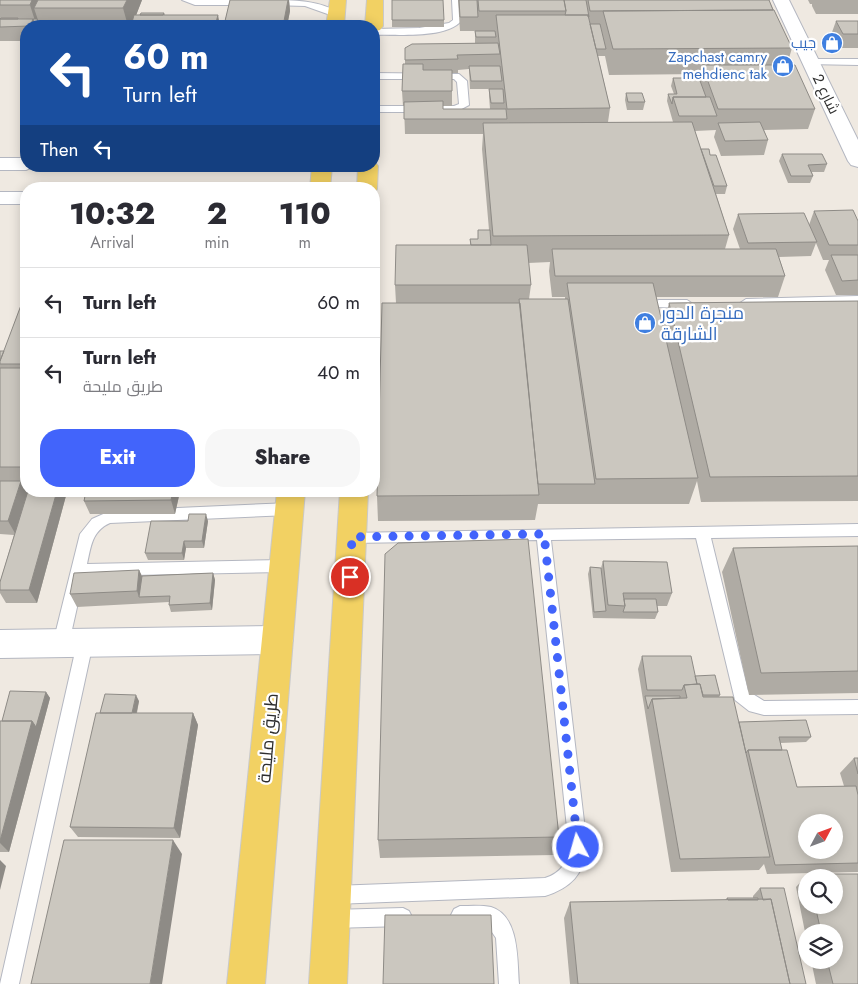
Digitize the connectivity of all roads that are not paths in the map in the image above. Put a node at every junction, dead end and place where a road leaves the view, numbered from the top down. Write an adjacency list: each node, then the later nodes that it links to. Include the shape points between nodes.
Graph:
1 (186, 0): 6 (lane)
2 (375, 0): 9 (main road)
3 (456, 0): 10 (lane, via 457,21 453,27)
4 (781, 0): 11 (street, شارع 2)
5 (294, 1): 7 (lane); 8 (lane)
6 (255, 2)
7 (264, 2)
8 (337, 13)
9 (374, 20)
10 (380, 32)
11 (810, 62): 12 (lane); 15 (street, شارع 2)
12 (858, 62)
13 (380, 76): 14 (lane, via 456,76 462,81 464,105 456,108)
14 (380, 109)
15 (858, 161)
16 (0, 164): 17 (street)
17 (20, 164)
18 (0, 198): 19 (street)
19 (20, 198)
20 (858, 300): 22 (lane)
21 (699, 303): 23 (lane)
22 (729, 303)
23 (660, 304)
24 (354, 497): 29 (main road)
25 (290, 500): 30 (main road, طريق مليحة); 31 (lane, via 110,517 92,526 87,534)
26 (858, 530): 27 (lane)
27 (702, 532): 28 (lane); 35 (lane, via 741,695 755,706 764,708)
28 (544, 534): 29 (lane); 36 (lane, via 578,847 574,869 556,885 545,888)
29 (352, 537): 36 (main road)
30 (284, 566): 31 (lane); 32 (main road, طريق مليحة)
31 (78, 570): 33 (lane)
32 (278, 640): 33 (street); 40 (main road, طريق مليحة)
33 (73, 643): 34 (street); 39 (lane)
34 (0, 644)
35 (858, 707)
36 (332, 907): 38 (lane); 41 (main road)
37 (444, 916): 42 (lane, via 482,915 497,921 505,936)
38 (416, 917)
39 (9, 984)
40 (246, 984)
41 (328, 984)
42 (509, 984)

